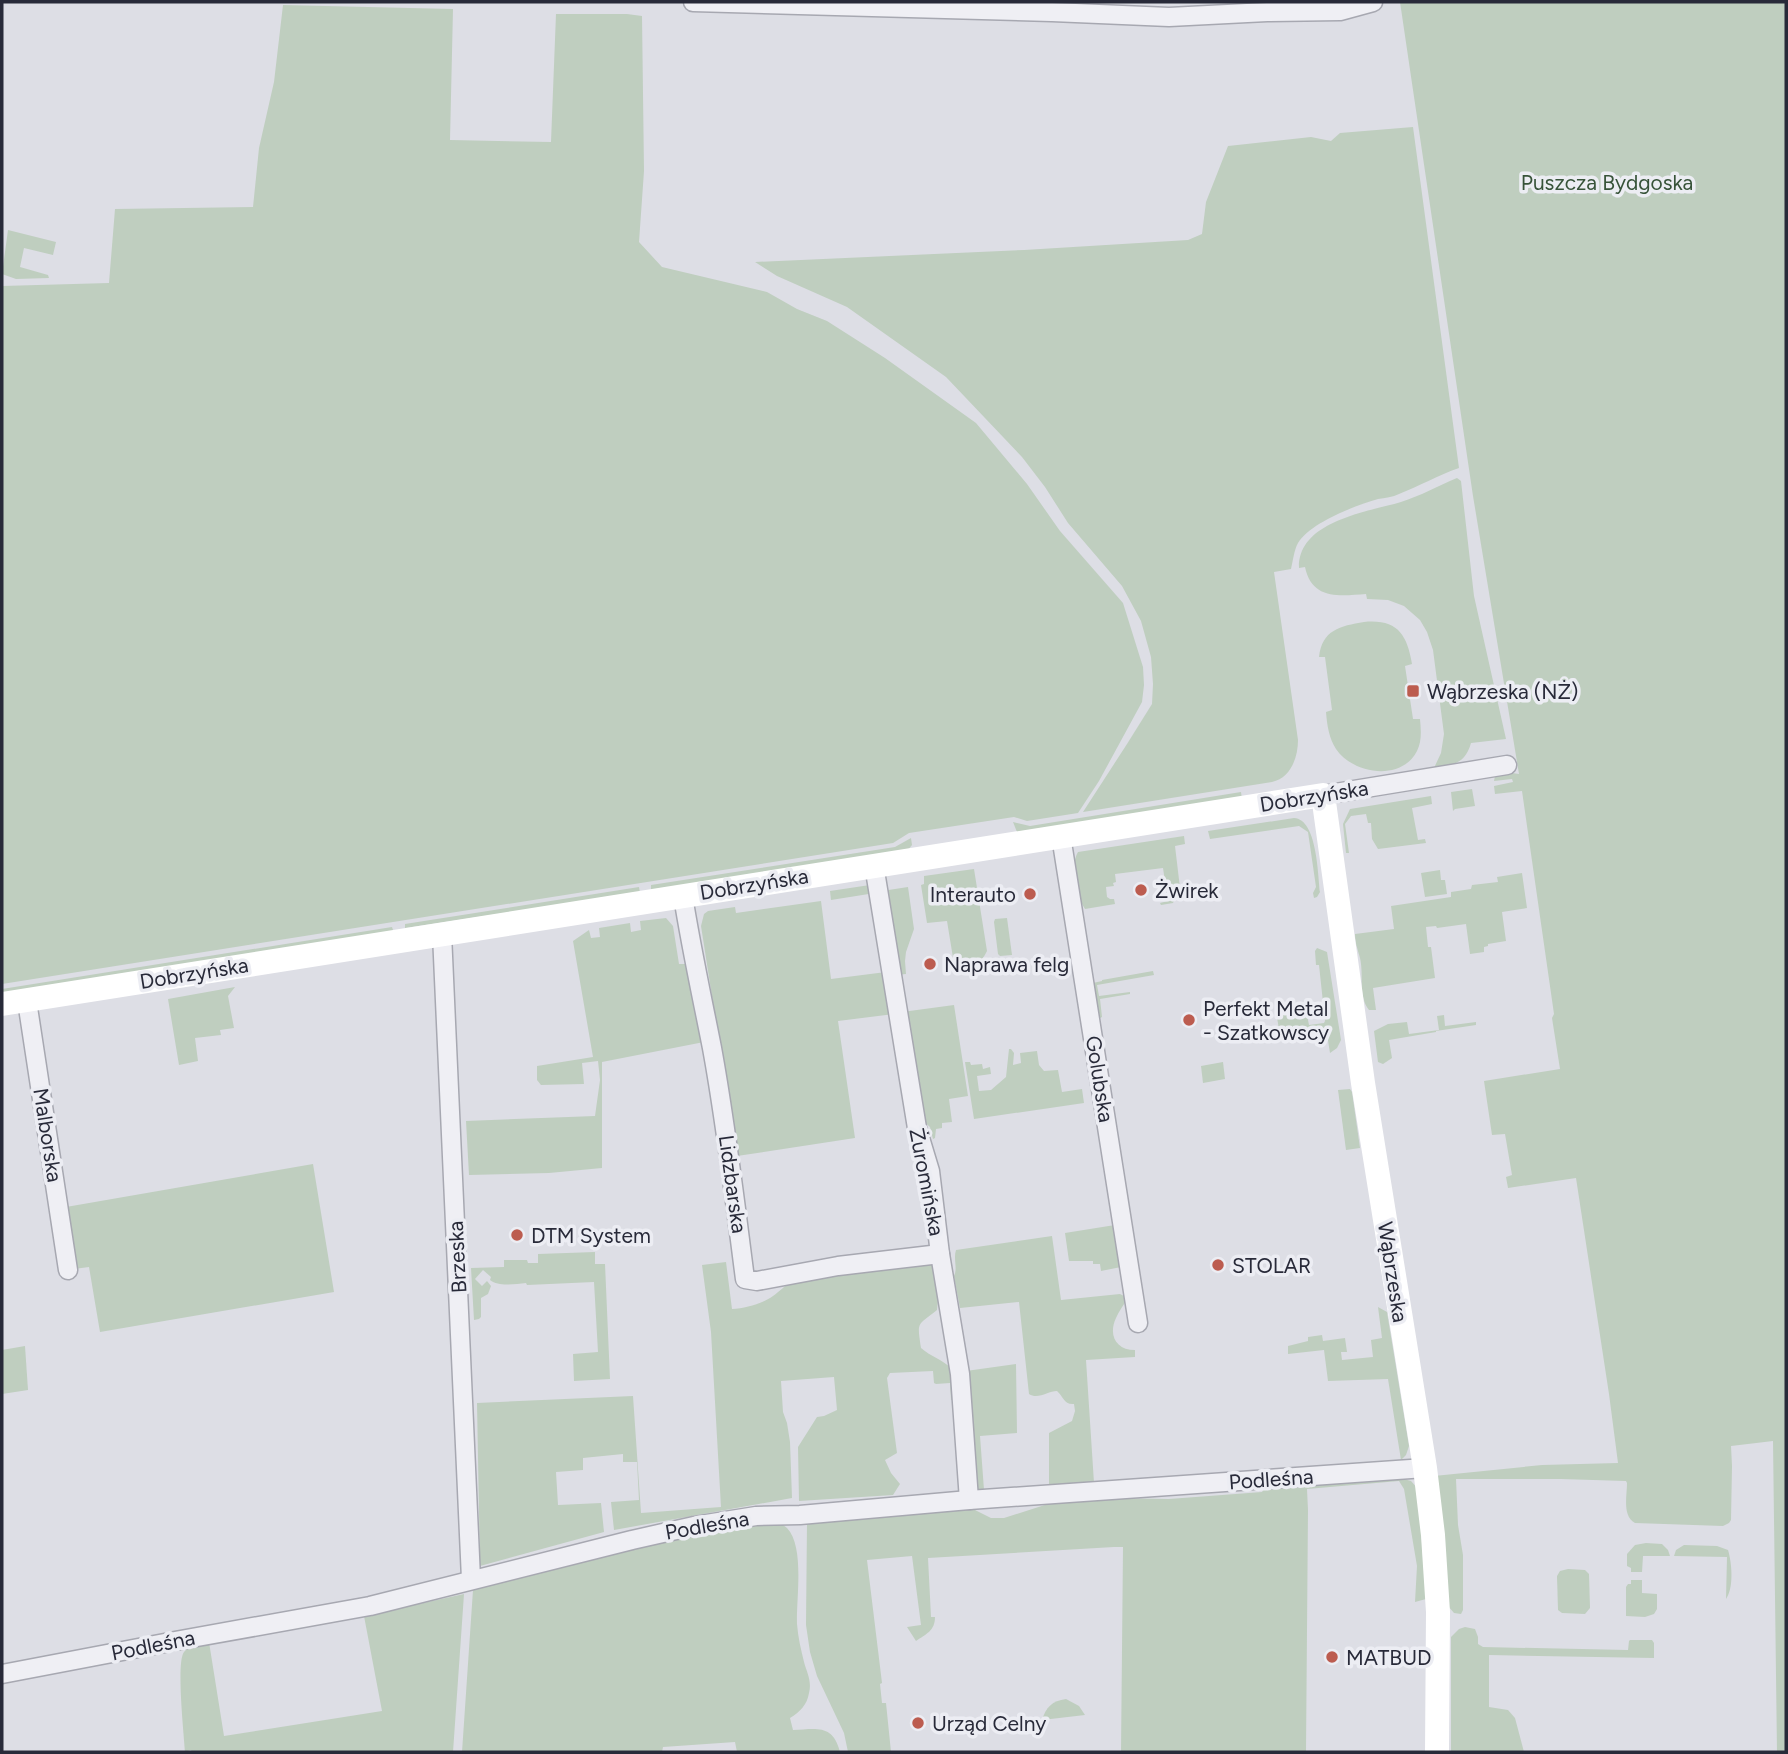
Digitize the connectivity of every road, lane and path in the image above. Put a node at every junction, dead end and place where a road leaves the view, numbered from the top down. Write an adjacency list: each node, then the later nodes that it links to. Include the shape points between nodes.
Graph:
1 (693, 2): 3 (street)
2 (1373, 2): 3 (street, via 1340,11 1169,17)
3 (1052, 7)
4 (1507, 765): 5 (street, Dobrzyńska)
5 (1323, 794): 6 (street, Dobrzyńska); 15 (street, Wąbrzeska, via 1363,1083)
6 (1061, 836): 7 (street, Dobrzyńska); 14 (street, Golubska)
7 (874, 865): 8 (street, Dobrzyńska); 12 (street, Żuromińska, via 917,1128 930,1171)
8 (683, 896): 9 (street, Dobrzyńska); 12 (street, Lidzbarska, via 728,1146 745,1279 757,1281)
9 (442, 934): 10 (street, Dobrzyńska); 17 (street, Brzeska)
10 (27, 1001): 11 (street, Dobrzyńska); 13 (street, Malborska)
11 (2, 1004)
12 (940, 1254): 16 (street, Żuromińska, via 960,1374)
13 (68, 1270)
14 (1138, 1323)
15 (1425, 1468): 16 (street, Podleśna); 19 (street, Wąbrzeska, via 1438,1612)
16 (969, 1500): 17 (street, Podleśna, via 756,1516 632,1539)
17 (471, 1579): 18 (street, Podleśna, via 370,1606)
18 (2, 1674)
19 (1437, 1752)

